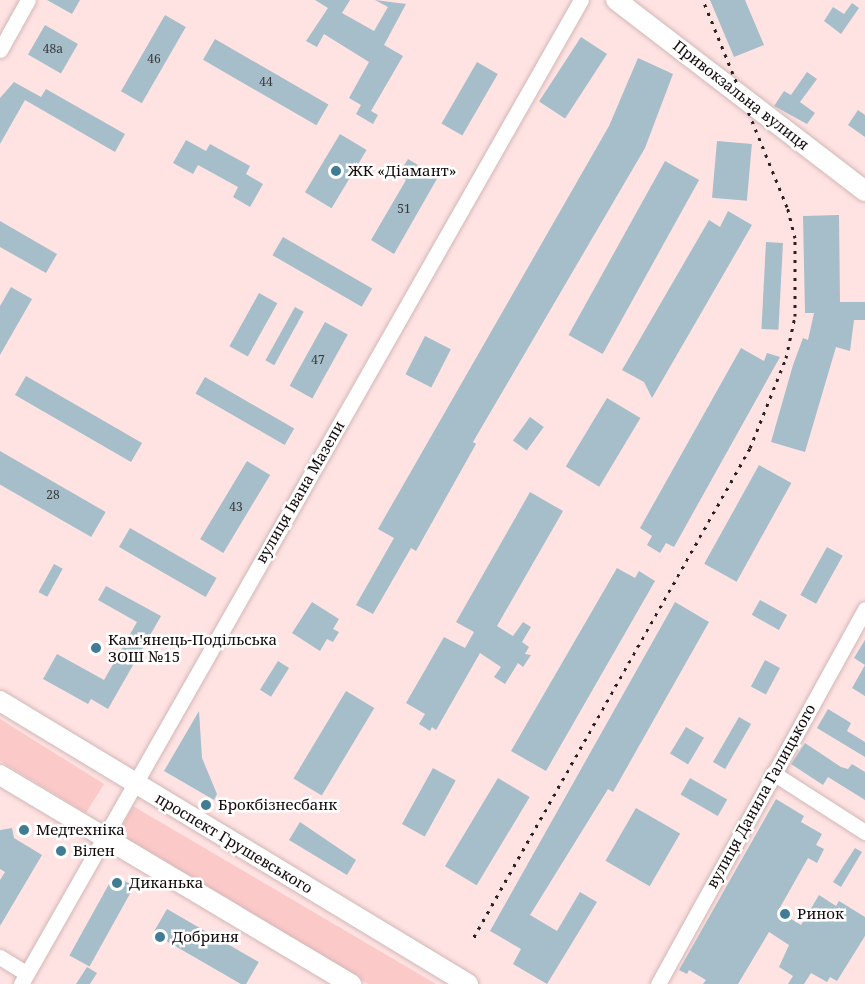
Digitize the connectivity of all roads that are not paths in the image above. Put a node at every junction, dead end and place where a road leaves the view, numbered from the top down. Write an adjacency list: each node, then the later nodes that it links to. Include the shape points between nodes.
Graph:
1 (28, 0): 4 (street)
2 (581, 0): 10 (street, вулиця Івана Мазепи)
3 (616, 0): 5 (main road, Привокзальна вулиця)
4 (0, 50)
5 (865, 191)
6 (865, 609): 8 (street, вулиця Данила Галицького)
7 (0, 701): 10 (main road, проспект Грушевського)
8 (773, 773): 11 (street); 17 (street, вулиця Данила Галицького)
9 (0, 775): 12 (main road)
10 (133, 783): 12 (street, вулиця Івана Мазепи); 16 (main road, проспект Грушевського)
11 (865, 832)
12 (102, 837): 14 (street, вулиця Івана Мазепи); 15 (main road)
13 (0, 957): 14 (street)
14 (24, 979)
15 (345, 982)
16 (468, 984)
17 (658, 984)

